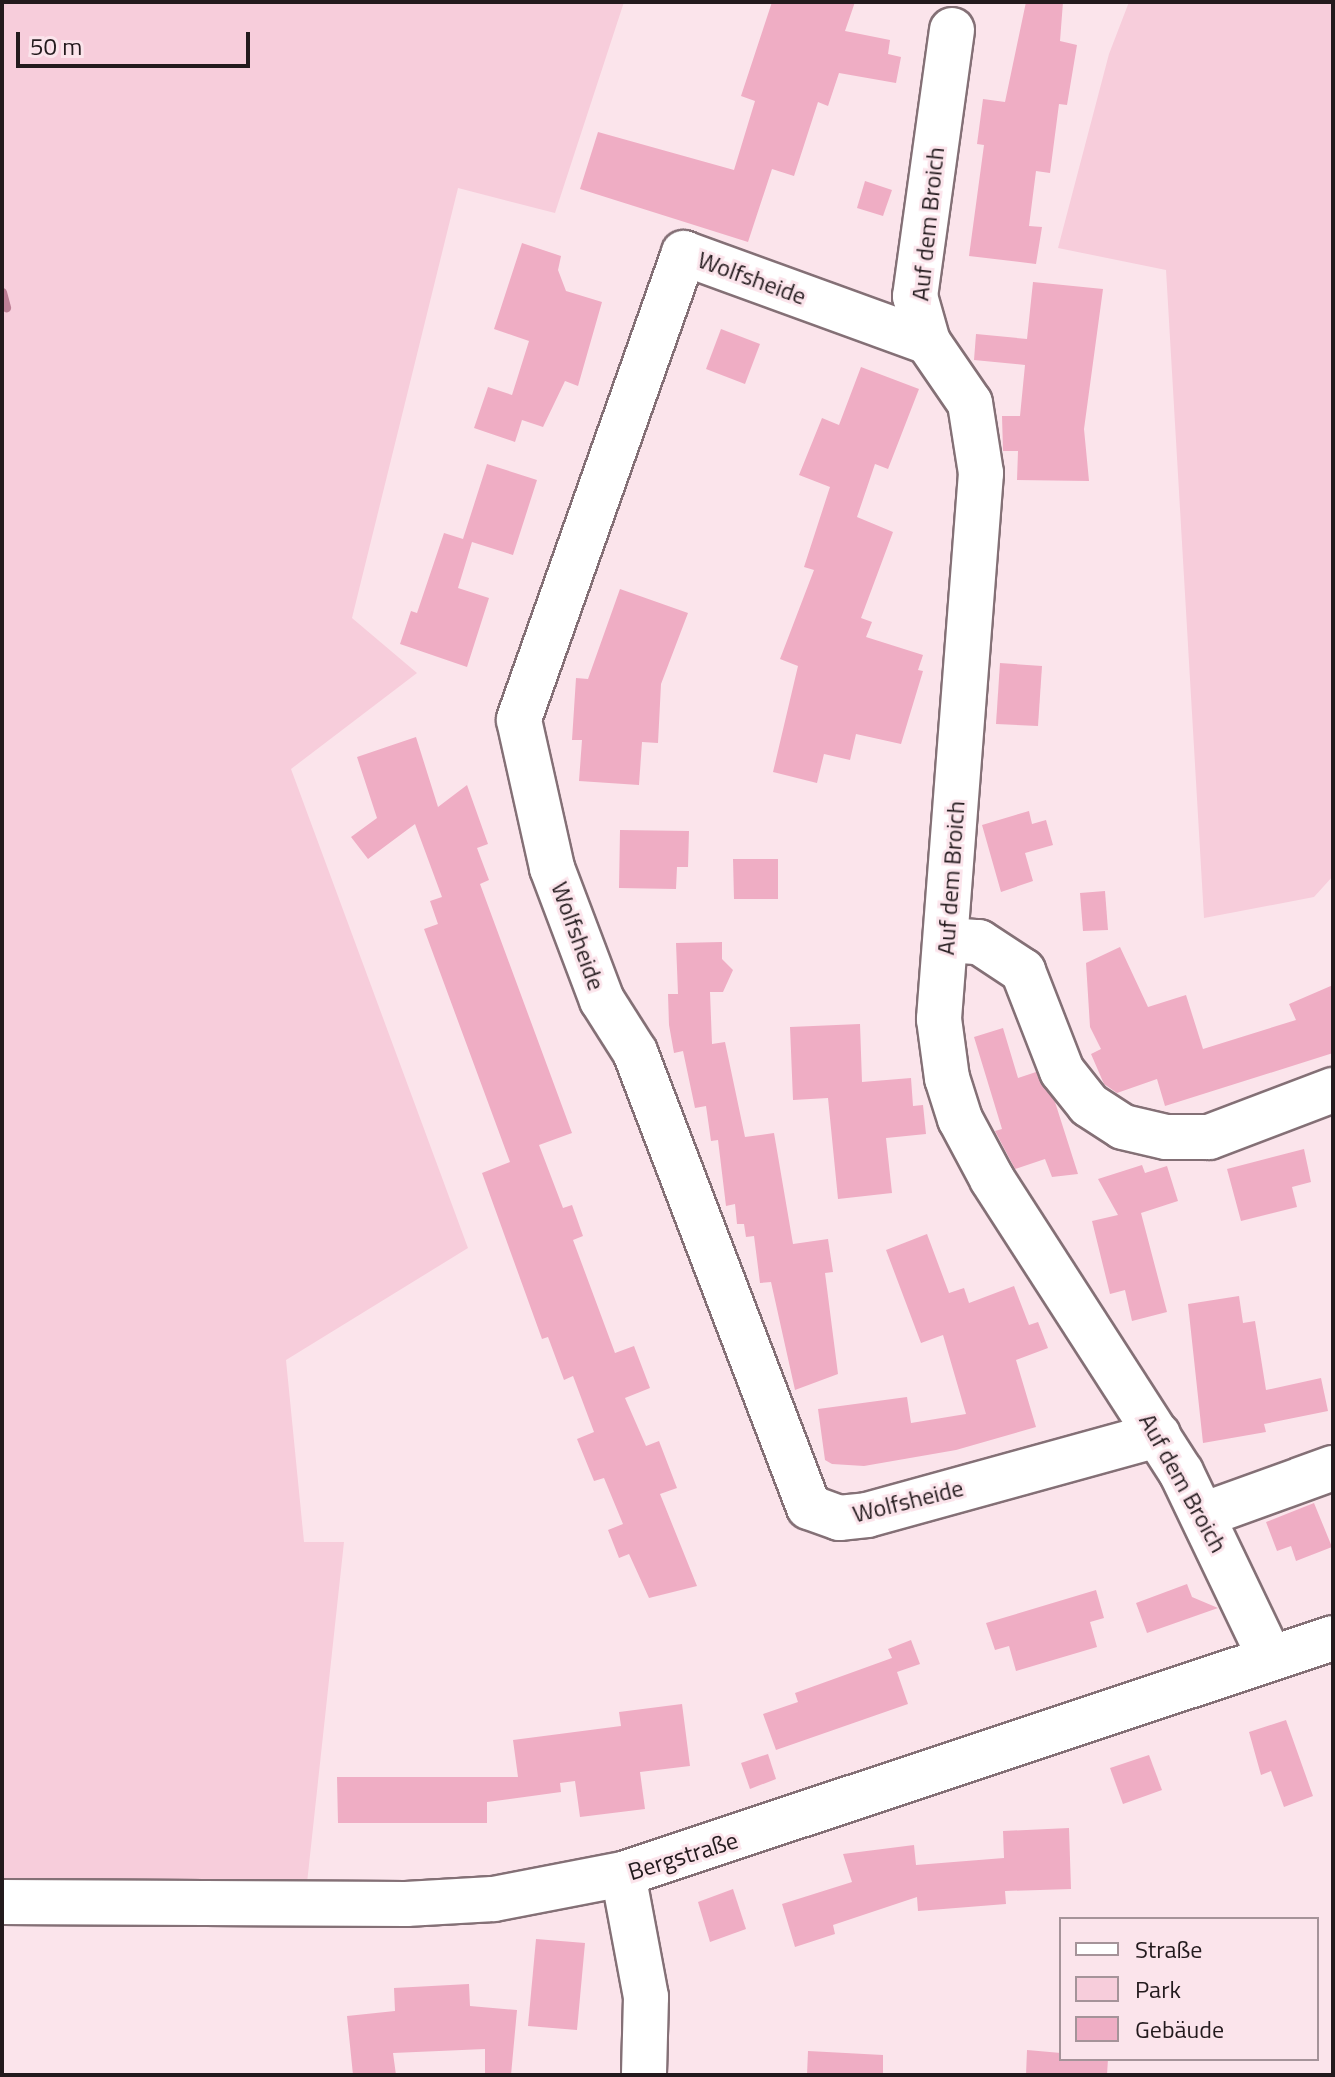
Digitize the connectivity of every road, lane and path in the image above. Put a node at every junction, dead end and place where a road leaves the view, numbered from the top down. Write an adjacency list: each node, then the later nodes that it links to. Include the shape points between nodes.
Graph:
1 (952, 30): 2 (street, Auf dem Broich, via 915,296)
2 (928, 342): 3 (street, Auf dem Broich, via 963,385 981,473); 5 (street, Wolfsheide, via 684,253 519,720 552,868 602,1000 635,1052 809,1507 839,1518 867,1515)
3 (947, 940): 4 (street, via 979,942 1023,971 1062,1071 1089,1105 1123,1127 1166,1137 1209,1137); 5 (street, Auf dem Broich, via 939,1019 960,1119)
4 (1333, 1090)
5 (1158, 1435): 7 (street, Auf dem Broich)
6 (1333, 1468): 7 (street)
7 (1203, 1515): 9 (street, Auf dem Broich)
8 (1333, 1638): 9 (street, Bergstraße)
9 (1270, 1658): 10 (street, Bergstraße)
10 (623, 1874): 11 (street, Bergstraße, via 494,1899 406,1904); 12 (street, via 646,1997)
11 (2, 1902)
12 (644, 2075)

